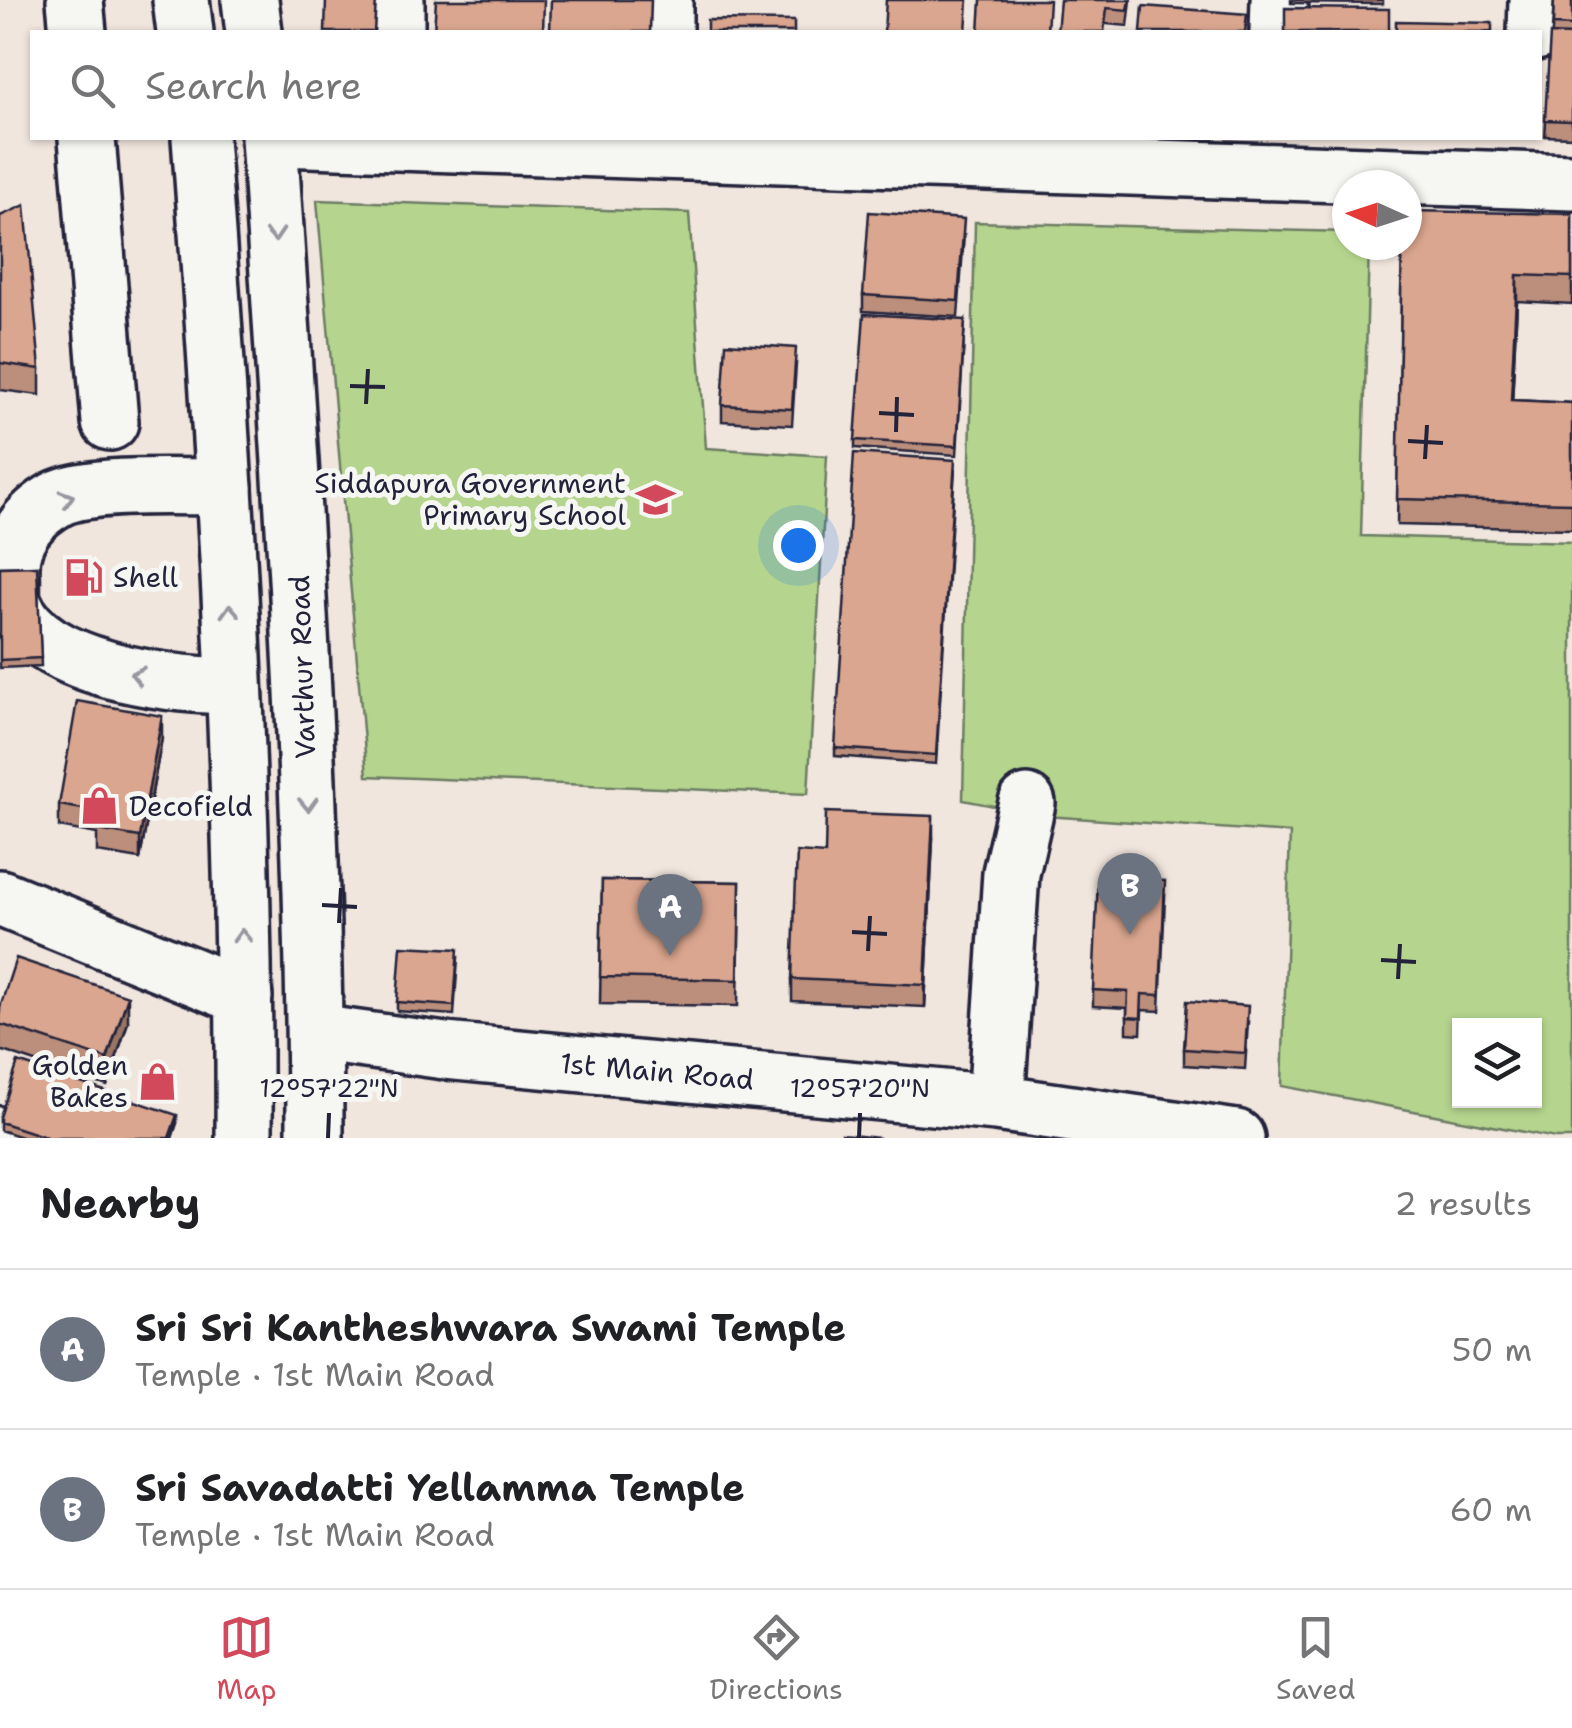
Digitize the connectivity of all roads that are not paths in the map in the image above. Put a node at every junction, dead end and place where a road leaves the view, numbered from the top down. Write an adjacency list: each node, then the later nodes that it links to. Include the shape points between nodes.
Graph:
1 (75, 0): 8 (street)
2 (181, 0): 9 (street)
3 (250, 0): 10 (street)
4 (396, 0): 11 (street)
5 (664, 0): 12 (street)
6 (1279, 0): 13 (street)
7 (1537, 0): 14 (street)
8 (78, 30)
9 (185, 30)
10 (254, 30)
11 (396, 30)
12 (664, 30)
13 (1278, 30)
14 (1536, 30)
15 (87, 140): 22 (street)
16 (200, 140): 23 (street)
17 (268, 140): 28 (street, Varthur Road, one-way to 28, via 302,627)
18 (399, 140): 19 (street)
19 (665, 145): 20 (street)
20 (1272, 155): 21 (street, via 1347,173)
21 (1547, 167)
22 (110, 422)
23 (224, 488): 24 (street, one-way to 23); 24 (street, one-way to 23, via 132,676 62,651 30,628 13,602 10,553 28,520 60,498 110,488)
24 (233, 686): 27 (street, one-way to 24)
25 (1027, 803): 29 (street, via 1012,874)
26 (0, 898): 27 (street)
27 (244, 997): 32 (street)
28 (315, 1033): 29 (street, 1st Main Road); 33 (street, Varthur Road)
29 (996, 1103): 34 (street, 1st Main Road)
30 (0, 1135): 31 (street)
31 (9, 1138)
32 (244, 1138)
33 (315, 1138)
34 (1236, 1138)

